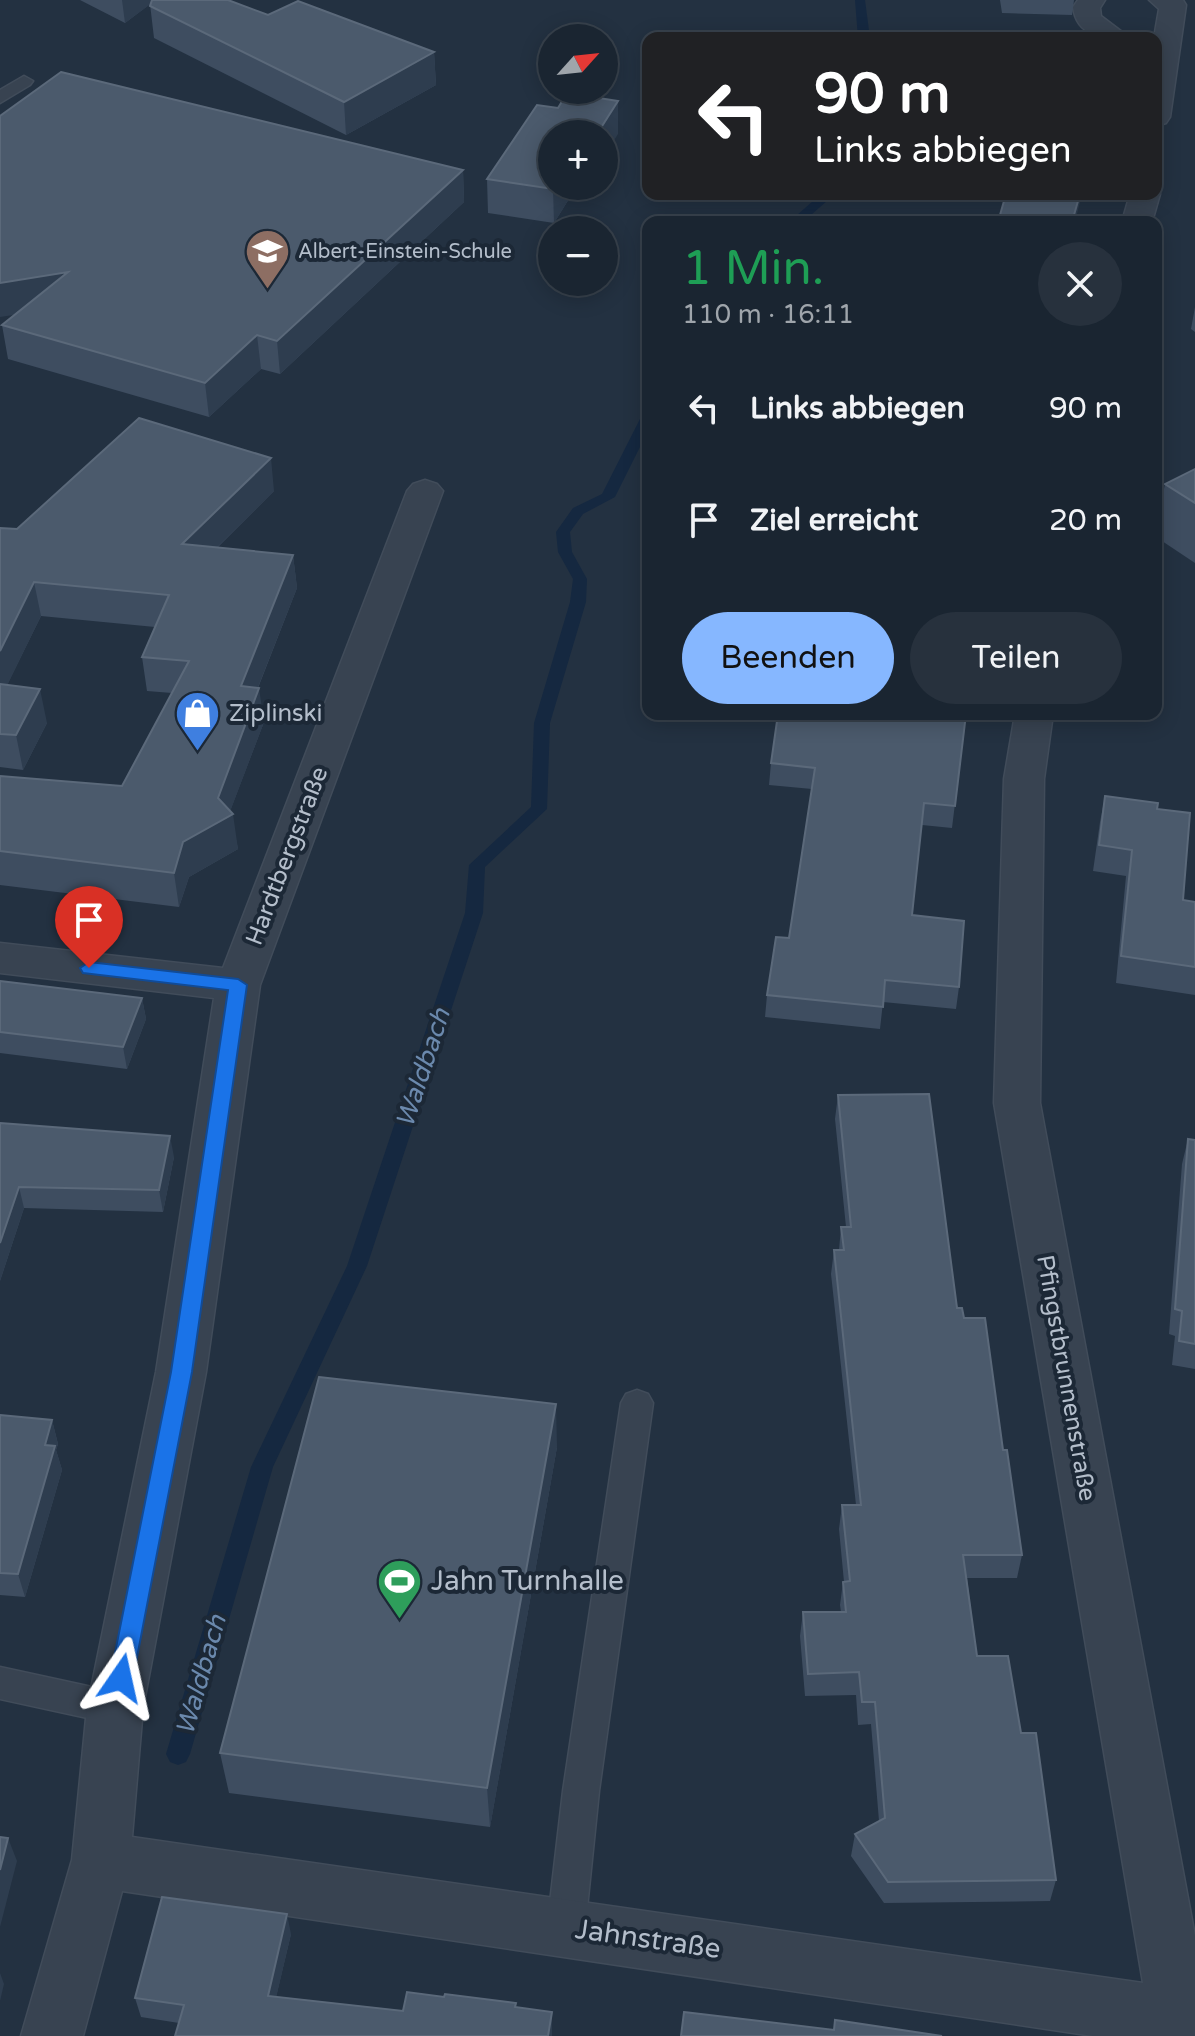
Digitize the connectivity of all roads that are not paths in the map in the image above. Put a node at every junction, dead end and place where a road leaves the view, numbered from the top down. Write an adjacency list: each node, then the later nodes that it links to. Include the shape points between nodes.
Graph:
1 (1092, 0): 3 (street, via 1086,7 1088,19)
2 (1169, 2): 4 (street)
3 (1107, 32)
4 (1162, 41)
5 (24, 81): 6 (lane)
6 (0, 98)
7 (425, 491): 10 (street, Hardtbergstraße)
8 (1033, 720): 16 (street, Pfingstbrunnenstraße, via 1024,779 1017,1103)
9 (0, 958): 10 (street)
10 (238, 985): 13 (street, Hardtbergstraße, via 181,1372)
11 (637, 1403): 15 (lane)
12 (0, 1683): 13 (lane)
13 (115, 1708): 14 (street, Hardtbergstraße)
14 (101, 1860): 15 (street, Jahnstraße); 17 (street, Hardtbergstraße)
15 (566, 1928): 16 (street, Jahnstraße)
16 (1186, 2025)
17 (52, 2036)

